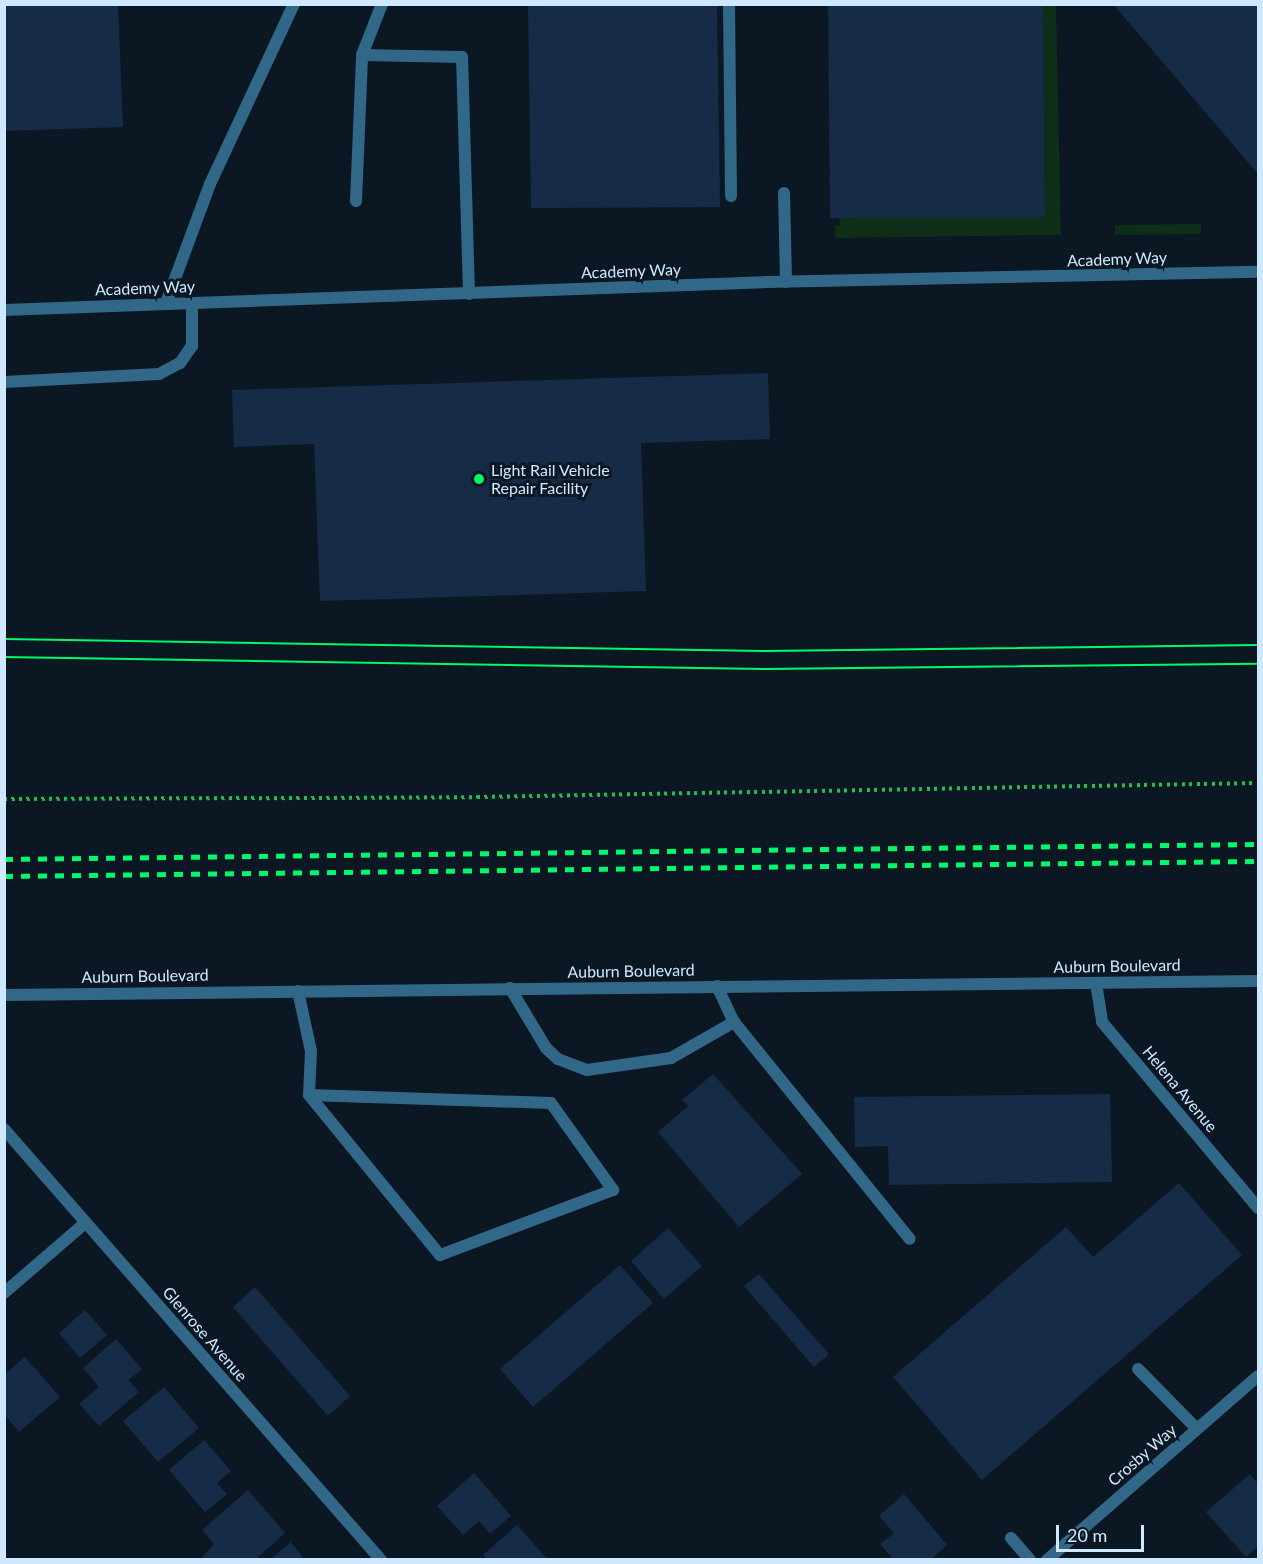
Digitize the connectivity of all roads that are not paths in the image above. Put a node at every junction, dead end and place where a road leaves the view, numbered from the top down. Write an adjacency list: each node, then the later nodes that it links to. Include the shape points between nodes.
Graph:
1 (294, 4): 11 (street, via 210,184)
2 (382, 4): 4 (street)
3 (729, 4): 6 (street)
4 (362, 55): 7 (street); 10 (street, via 462,57)
5 (784, 193): 9 (street)
6 (731, 196)
7 (356, 201)
8 (1258, 272): 9 (street, Academy Way)
9 (786, 282): 10 (street, Academy Way)
10 (469, 294): 12 (street, Academy Way)
11 (166, 303): 12 (street, Academy Way); 13 (street, Academy Way)
12 (192, 303): 14 (street, via 192,346 180,363 159,374)
13 (4, 310)
14 (4, 382)
15 (1258, 981): 16 (street, Auburn Boulevard)
16 (1096, 982): 17 (street, Auburn Boulevard); 24 (street, Helena Avenue, via 1102,1022)
17 (717, 986): 18 (street, Auburn Boulevard); 21 (street)
18 (510, 988): 19 (street, Auburn Boulevard); 21 (street, via 546,1048 558,1059 587,1070 671,1058)
19 (298, 991): 20 (street, Auburn Boulevard); 22 (street, via 311,1051)
20 (4, 994)
21 (734, 1022): 26 (street)
22 (309, 1095): 22 (street, via 440,1255 613,1190 551,1103)
23 (4, 1129): 25 (street, Glenrose Avenue)
24 (1258, 1208)
25 (85, 1223): 27 (street); 32 (street, Glenrose Avenue)
26 (910, 1239)
27 (4, 1293)
28 (1138, 1369): 30 (street)
29 (1258, 1376): 30 (street, Crosby Way)
30 (1197, 1429): 34 (street, Crosby Way)
31 (1011, 1538): 33 (street)
32 (381, 1560)
33 (1030, 1560)
34 (1047, 1560)

